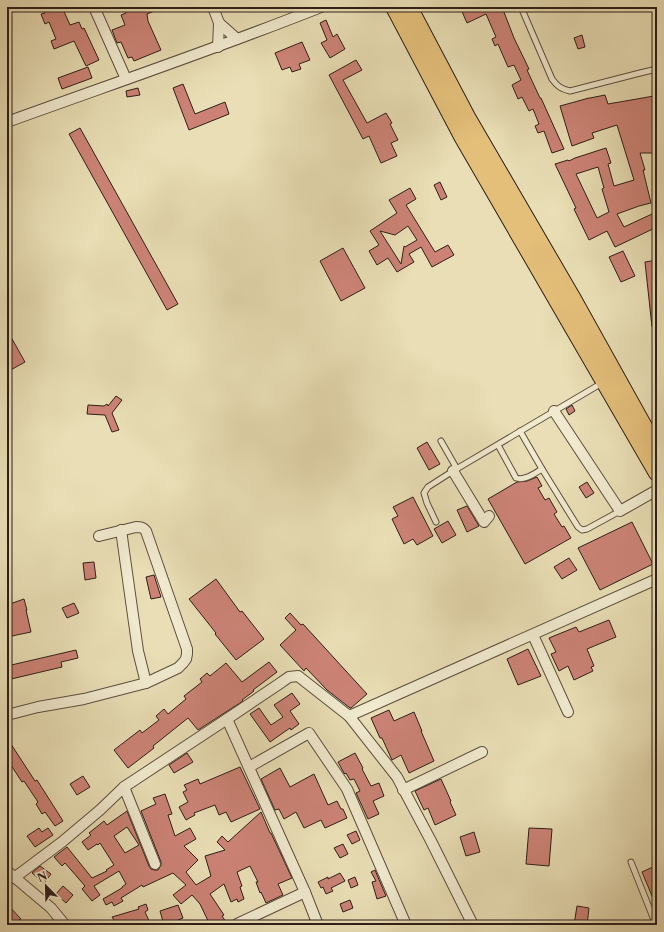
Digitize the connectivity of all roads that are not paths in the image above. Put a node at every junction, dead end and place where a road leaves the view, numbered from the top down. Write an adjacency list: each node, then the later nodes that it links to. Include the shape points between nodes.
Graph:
1 (94, 7): 11 (street)
2 (213, 7): 7 (street)
3 (321, 7): 8 (street)
4 (394, 7): 13 (main road, via 464,138)
5 (409, 7): 18 (main road, via 467,117)
6 (521, 7): 10 (lane, via 552,79 560,88 570,91)
7 (220, 23): 8 (street); 9 (street)
8 (237, 39): 9 (street)
9 (218, 47): 11 (street)
10 (657, 69)
11 (126, 79): 12 (street)
12 (7, 122)
13 (604, 382): 14 (lane); 21 (main road)
14 (554, 410): 15 (lane); 23 (street)
15 (520, 430): 17 (lane); 19 (lane)
16 (440, 441): 20 (lane)
17 (498, 445): 19 (lane, via 516,478 525,478); 20 (lane)
18 (657, 450)
19 (542, 469): 23 (lane, via 582,530)
20 (455, 470): 24 (street, via 484,522); 25 (lane, via 428,487 424,493)
21 (657, 473)
22 (657, 490): 23 (street)
23 (620, 511)
24 (488, 516)
25 (436, 522)
26 (121, 530): 27 (street); 30 (street, via 138,651); 30 (street, via 140,527 146,531 187,649 183,664)
27 (100, 536)
28 (657, 579): 29 (street)
29 (533, 634): 31 (street); 33 (street)
30 (146, 683): 32 (street)
31 (568, 712)
32 (7, 715)
33 (349, 716): 34 (street, via 298,676 289,677); 38 (street, via 397,777)
34 (227, 719): 36 (street); 37 (street)
35 (482, 752): 38 (street)
36 (249, 767): 42 (street); 46 (street, via 309,733 346,789)
37 (124, 787): 40 (street); 41 (street, via 62,842)
38 (404, 790): 47 (street)
39 (631, 862): 48 (lane)
40 (155, 864)
41 (11, 875): 44 (street, via 51,908)
42 (305, 892): 43 (street); 45 (street)
43 (237, 924)
44 (65, 925)
45 (318, 925)
46 (406, 925)
47 (473, 925)
48 (656, 925)

